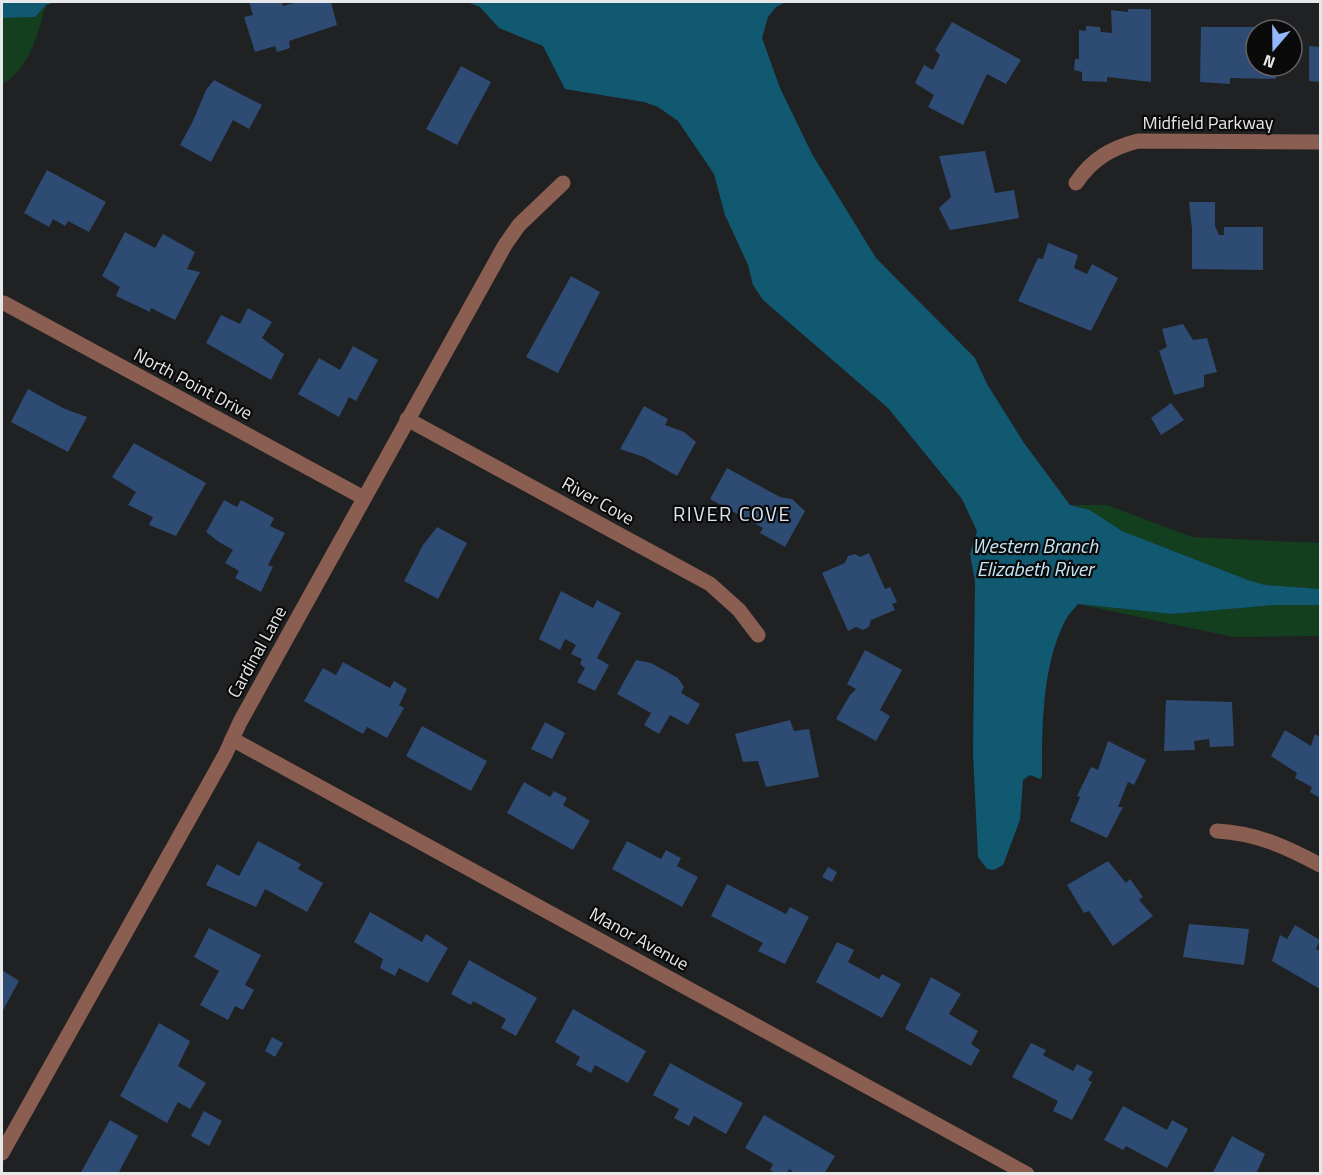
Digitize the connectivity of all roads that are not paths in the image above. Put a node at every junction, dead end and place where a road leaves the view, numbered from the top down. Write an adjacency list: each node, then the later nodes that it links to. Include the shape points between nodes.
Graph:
1 (1320, 142): 3 (street, Midfield Parkway, via 1138,141 1117,146 1098,157)
2 (563, 183): 5 (street, Cardinal Lane, via 519,225 505,245)
3 (1076, 183)
4 (4, 303): 6 (street, North Point Drive)
5 (407, 419): 6 (street, Cardinal Lane); 7 (street, River Cove, via 710,584)
6 (364, 498): 8 (street, Cardinal Lane)
7 (758, 634)
8 (232, 739): 11 (street, Cardinal Lane); 12 (street, Manor Avenue)
9 (1217, 831): 10 (street, via 1266,838)
10 (1320, 865)
11 (2, 1153)
12 (1027, 1173)

